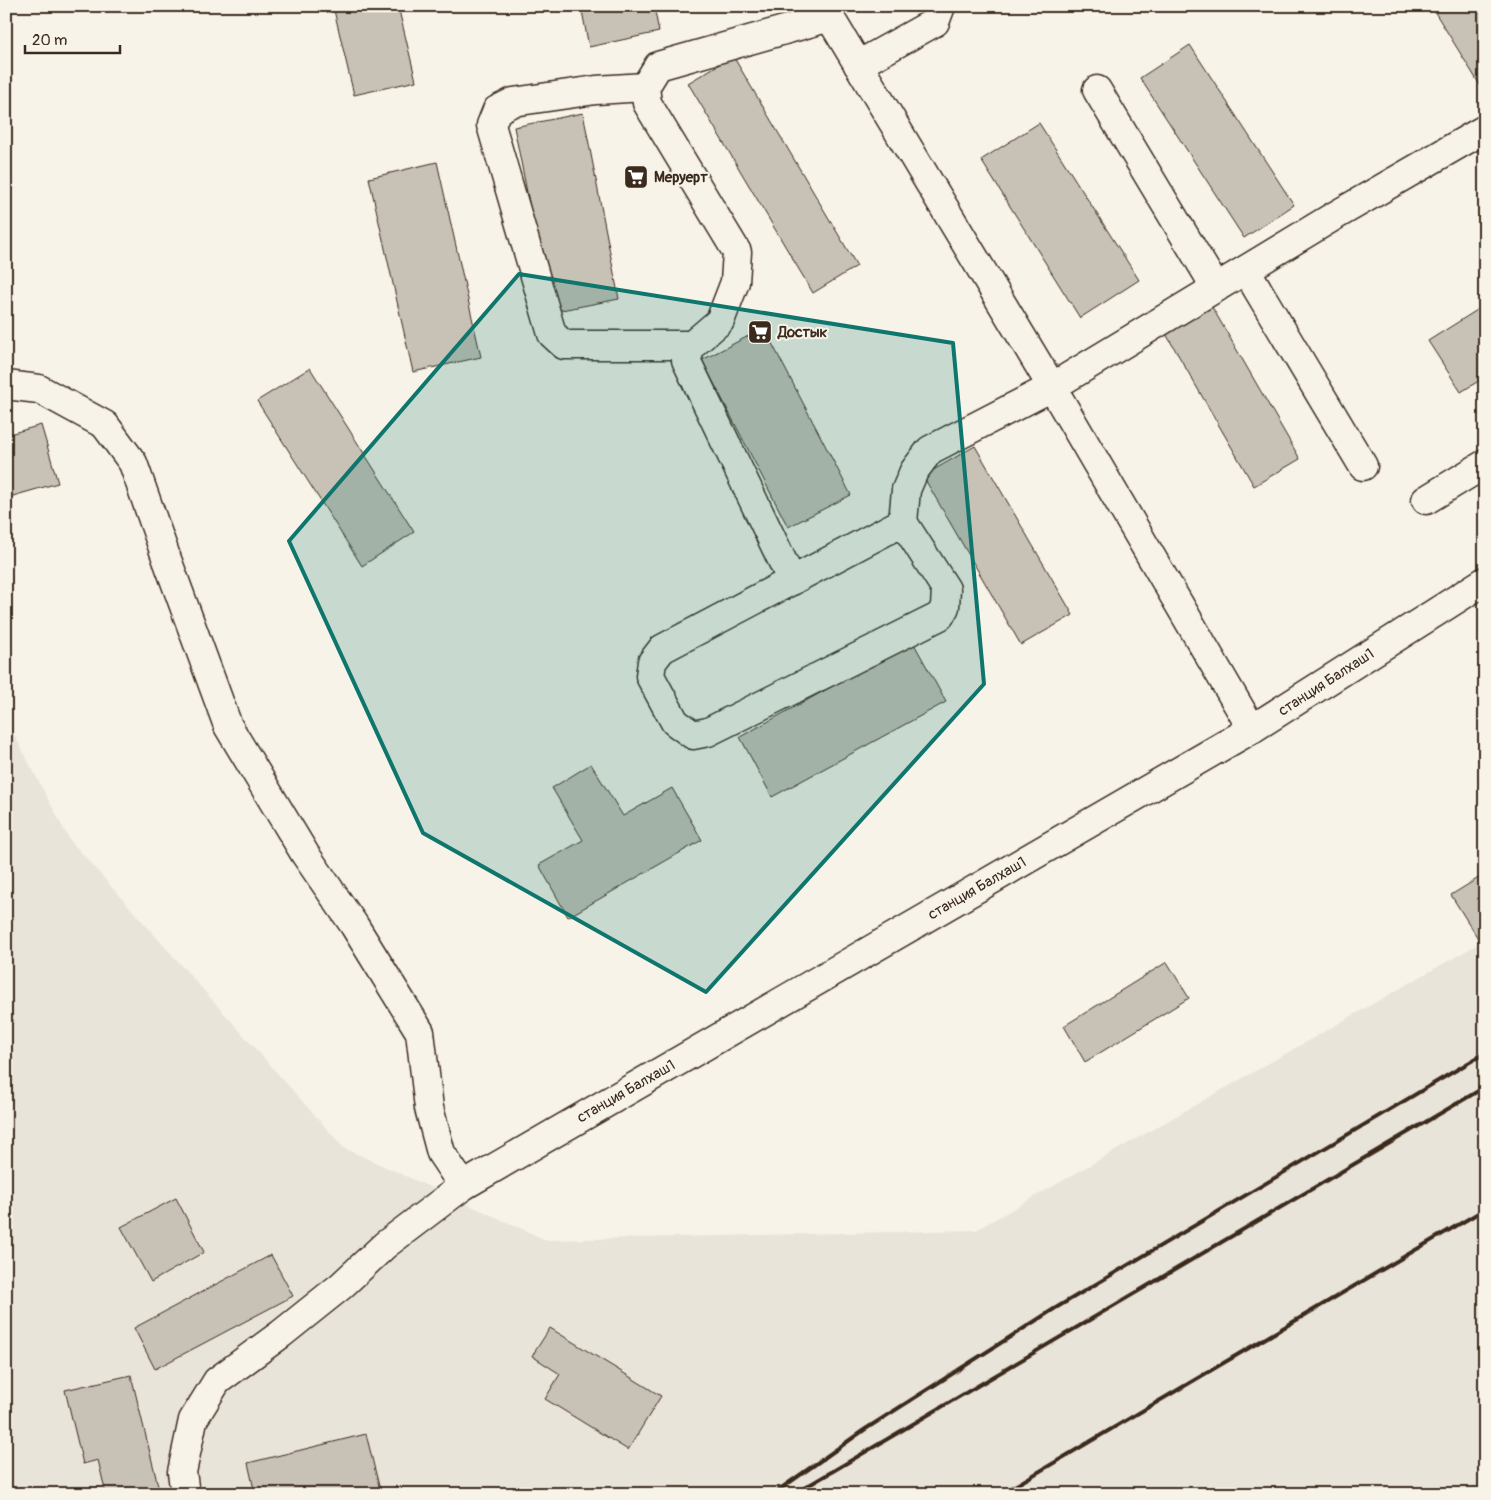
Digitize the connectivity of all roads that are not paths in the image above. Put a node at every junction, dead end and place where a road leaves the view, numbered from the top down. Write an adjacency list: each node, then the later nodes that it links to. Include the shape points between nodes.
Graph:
1 (941, 6): 3 (street, via 935,22)
2 (827, 12): 3 (street); 4 (street, via 658,66)
3 (858, 65): 11 (street)
4 (645, 87): 9 (street, via 647,104 737,252 735,282 720,321); 9 (street, via 596,90 512,102 497,110 491,125 552,334 564,344)
5 (1097, 90): 8 (street)
6 (1485, 129): 7 (street)
7 (1246, 270): 8 (street); 13 (street)
8 (1216, 288): 11 (street)
9 (692, 346): 16 (street, via 686,360)
10 (6, 385): 19 (street, via 39,389 105,425 134,463 228,726 305,854 354,925 420,1032 429,1108 441,1153)
11 (1052, 387): 15 (street, via 930,450 914,471 906,490); 18 (street)
12 (1485, 464): 14 (street)
13 (1363, 466)
14 (1426, 500)
15 (903, 522): 16 (street); 16 (street, via 946,589 945,608 940,616 708,732 693,735 675,722 650,676 652,662 662,649)
16 (792, 581)
17 (1485, 581): 18 (street, станция Балхаш1)
18 (1252, 730): 19 (street, станция Балхаш1)
19 (463, 1186): 20 (street, станция Балхаш1, via 385,1245 281,1334 217,1381 194,1420 182,1472)
20 (185, 1494)

